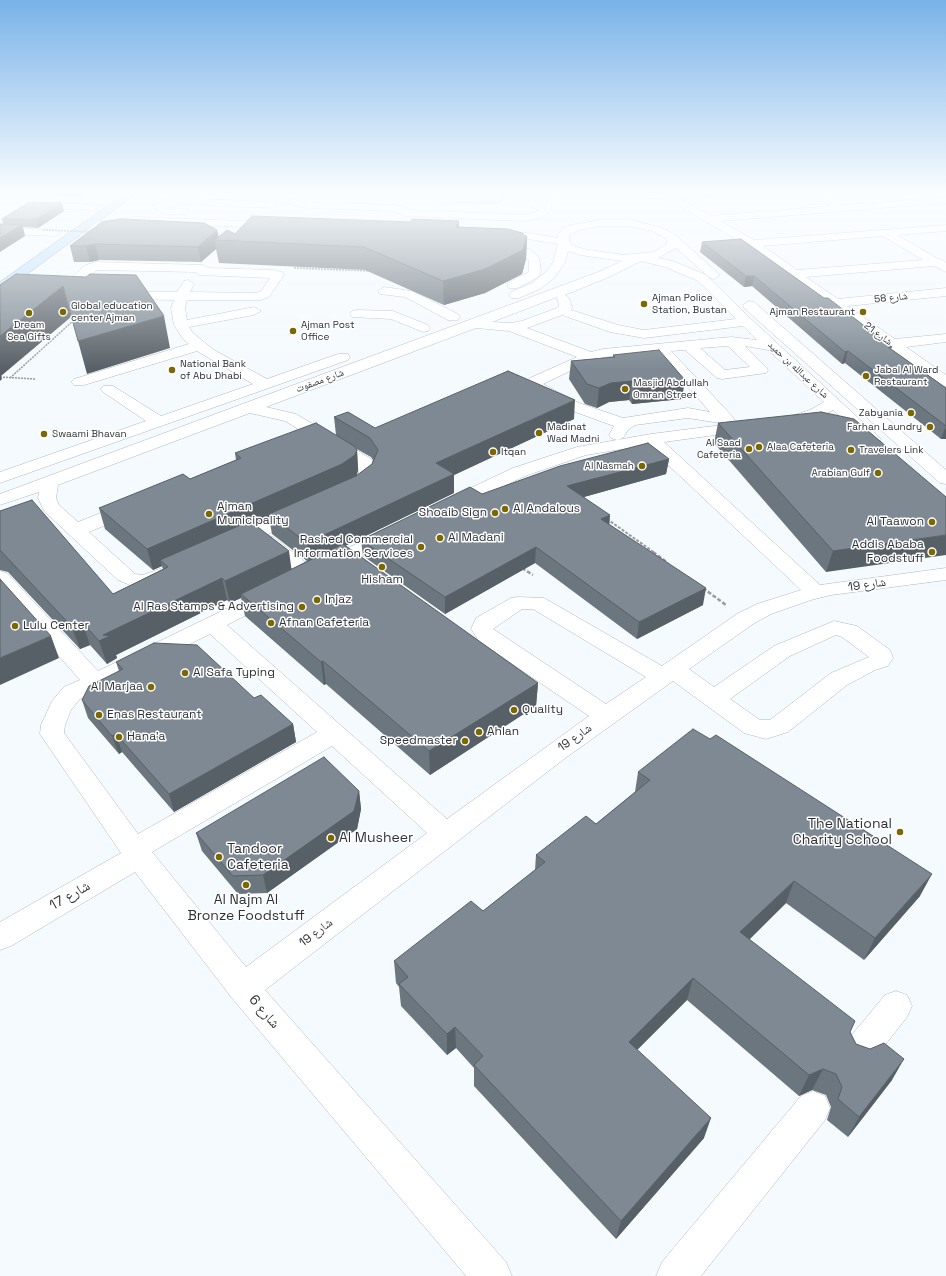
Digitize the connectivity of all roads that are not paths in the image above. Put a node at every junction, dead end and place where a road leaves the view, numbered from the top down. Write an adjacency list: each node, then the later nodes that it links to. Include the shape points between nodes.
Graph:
1 (57, 251): 17 (main road)
2 (524, 251): 23 (street, via 535,259 535,272 510,288)
3 (562, 251): 23 (street, via 559,262 551,274 536,286)
4 (579, 251): 12 (street)
5 (666, 251): 12 (street)
6 (686, 251): 64 (street, شارع عبدالله بن حميد)
7 (761, 251): 16 (street, شارع 21)
8 (919, 251): 11 (street)
9 (213, 260): 15 (street)
10 (839, 261): 14 (street)
11 (941, 262): 13 (street); 14 (street)
12 (642, 265): 19 (street, شارع مصفوت, via 604,274); 33 (street, شارع عبدالله بن حميد, via 682,268 693,273 709,284)
13 (946, 268)
14 (851, 269): 16 (street)
15 (201, 270): 21 (street, via 95,266 64,290); 24 (street); 24 (street, via 278,276 261,297)
16 (795, 274): 25 (street, شارع 21)
17 (0, 288)
18 (384, 291): 29 (street, via 408,294)
19 (560, 292): 26 (street, via 566,305); 31 (street, شارع مصفوت)
20 (946, 292): 25 (street, شارع 58)
21 (87, 293)
22 (102, 294): 24 (street)
23 (516, 295): 29 (street)
24 (181, 297): 30 (street, via 178,308)
25 (835, 303): 38 (street, شارع 21)
26 (562, 310): 32 (street, via 525,325); 33 (street, via 590,330 608,338 634,333 654,334)
27 (254, 311): 30 (street)
28 (357, 314): 34 (street, via 393,315)
29 (453, 317): 34 (street)
30 (181, 325): 40 (street)
31 (471, 325): 32 (street); 50 (street, شارع مصفوت)
32 (511, 327): 44 (street)
33 (751, 327): 37 (street); 41 (street, شارع عبدالله بن حميد)
34 (423, 328): 36 (street)
35 (946, 338): 38 (street)
36 (393, 339)
37 (734, 341): 39 (street); 39 (street, via 761,369 760,371 722,375); 41 (street)
38 (892, 344): 46 (street, شارع 21)
39 (688, 345): 42 (street)
40 (198, 346): 45 (street); 47 (street)
41 (772, 346): 49 (street, شارع عبدالله بن حميد)
42 (660, 348): 44 (street); 54 (street)
43 (356, 352): 47 (street, شارع مصفوت)
44 (589, 356): 53 (street, via 538,379 536,386 573,406)
45 (79, 382)
46 (946, 382)
47 (265, 384): 51 (street, شارع مصفوت)
48 (108, 389): 51 (street)
49 (834, 403): 52 (street, via 816,413); 56 (street, شارع عبدالله بن حميد)
50 (249, 408): 55 (street, via 285,415); 62 (street, شارع مصفوت)
51 (159, 422): 57 (street, شارع مصفوت)
52 (777, 423): 54 (street); 56 (street, via 831,426)
53 (624, 424): 54 (street, via 679,414 696,414); 60 (street, via 618,430)
54 (730, 424): 58 (street)
55 (315, 432): 59 (street); 66 (street, via 368,466 366,479)
56 (865, 432): 61 (street, شارع عبدالله بن حميد)
57 (128, 434): 62 (street, via 93,456 96,461); 63 (street, شارع مصفوت)
58 (651, 439): 60 (street); 81 (street)
59 (293, 441)
60 (615, 444): 70 (street, via 534,466 478,490)
61 (882, 447)
62 (105, 461): 65 (street, شارع مصفوت)
63 (0, 478)
64 (946, 479)
65 (49, 482): 67 (street, شارع مصفوت); 72 (street, via 47,498 51,507)
66 (338, 496)
67 (0, 500)
68 (148, 500): 72 (street)
69 (310, 508): 73 (street)
70 (437, 512)
71 (401, 529): 75 (street)
72 (76, 530): 76 (street, via 130,579 153,579)
73 (256, 533): 74 (street); 79 (street)
74 (221, 548)
75 (347, 556): 77 (street); 79 (street)
76 (187, 564)
77 (366, 569)
78 (946, 574): 81 (street, شارع 19)
79 (310, 575): 82 (street)
80 (0, 577): 84 (street)
81 (816, 593): 83 (street, شارع 19, via 781,602 745,619)
82 (211, 623): 84 (street); 87 (street)
83 (667, 672): 85 (street); 86 (street, شارع 19); 86 (street, via 537,603 518,603 484,623 482,629 487,636)
84 (94, 681): 89 (street, شارع 6, via 66,699 56,716 52,734)
85 (714, 699): 85 (street, via 753,727 773,729 839,680 880,661 882,655 849,631 834,628 782,651)
86 (606, 716): 88 (street, شارع 19)
87 (334, 733): 88 (street); 89 (street, شارع 17)
88 (446, 834): 91 (street, شارع 19)
89 (137, 852): 90 (street, شارع 17); 91 (street, شارع 6)
90 (0, 937)
91 (243, 988): 95 (street, شارع 6)
92 (896, 1006): 93 (street)
93 (858, 1053)
94 (813, 1108): 96 (street)
95 (492, 1276)
96 (676, 1276)

